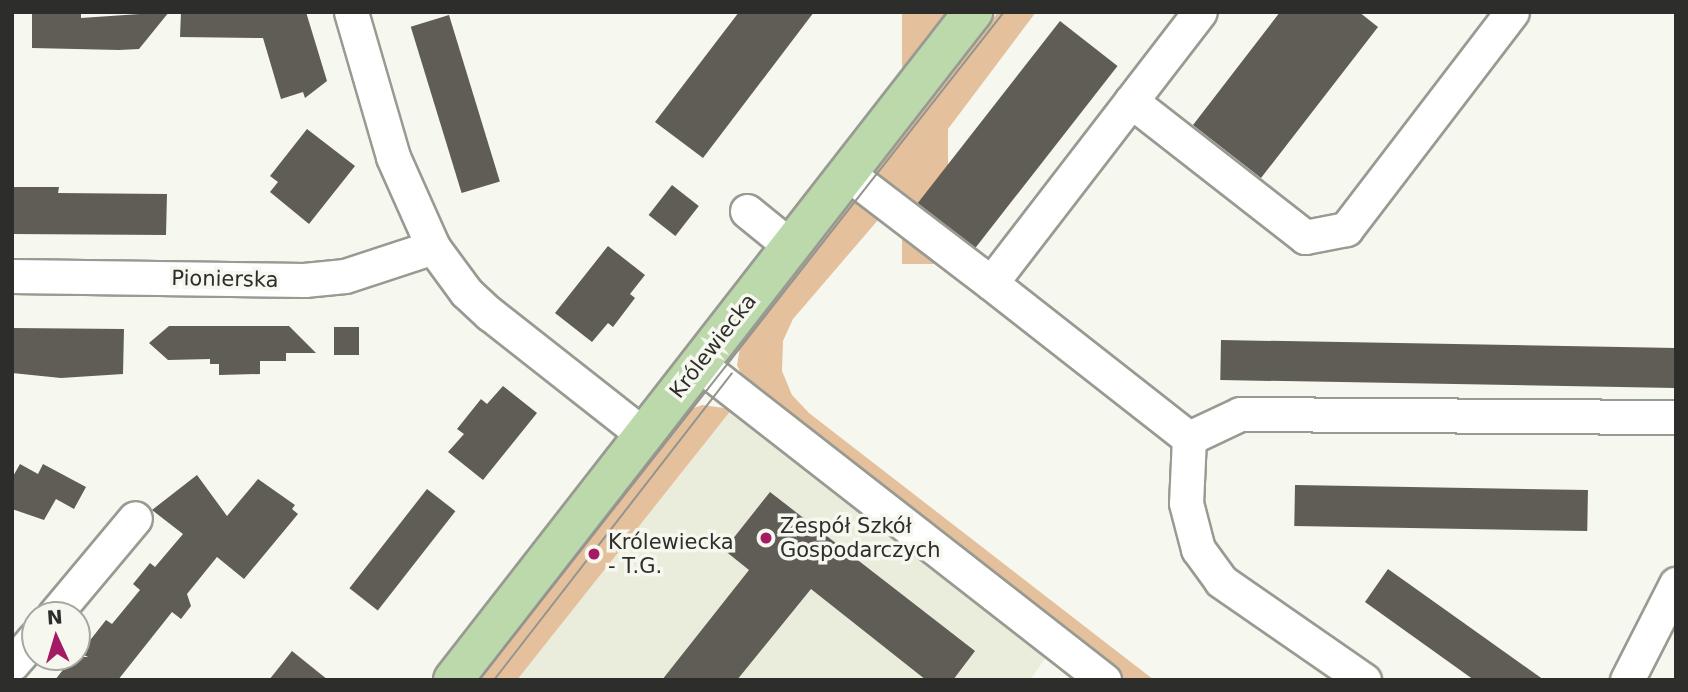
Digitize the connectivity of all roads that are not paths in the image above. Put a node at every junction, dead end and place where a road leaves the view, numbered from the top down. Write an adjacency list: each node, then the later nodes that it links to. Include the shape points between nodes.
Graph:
1 (351, 12): 9 (street, via 393,157)
2 (972, 12): 6 (main road, Królewiecka)
3 (1200, 12): 5 (street)
4 (1512, 12): 5 (street, via 1346,229 1306,236)
5 (1131, 101): 11 (street)
6 (847, 173): 8 (main road, Królewiecka); 11 (street)
7 (747, 211): 8 (street)
8 (790, 246): 12 (main road, Królewiecka)
9 (433, 247): 10 (street, Pionierska, via 345,275 304,280); 14 (street, via 466,292 490,314)
10 (12, 276)
11 (991, 284): 15 (street)
12 (699, 364): 14 (main road, Królewiecka); 20 (street)
13 (1676, 417): 15 (street, via 1240,414)
14 (645, 436): 19 (main road, Królewiecka)
15 (1189, 439): 21 (street, via 1185,503 1198,549 1221,581)
16 (135, 518): 18 (street)
17 (1676, 584): 22 (street)
18 (66, 601)
19 (453, 680)
20 (1104, 680)
21 (1364, 680)
22 (1627, 680)

